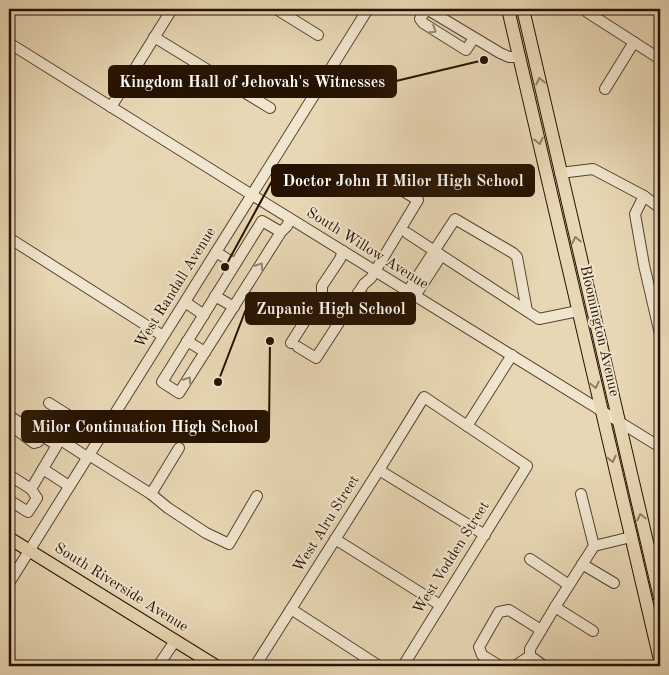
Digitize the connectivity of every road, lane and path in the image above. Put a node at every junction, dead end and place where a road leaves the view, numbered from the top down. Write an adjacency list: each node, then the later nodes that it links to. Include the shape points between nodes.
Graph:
1 (172, 9): 8 (street)
2 (276, 9): 7 (street)
3 (368, 9): 19 (street, West Randall Avenue)
4 (508, 9): 12 (main road, Bloomington Avenue)
5 (523, 9): 17 (main road, Bloomington Avenue, one-way to 5)
6 (588, 10): 10 (street)
7 (318, 35)
8 (154, 37): 15 (street); 16 (street)
9 (474, 38): 9 (street, one-way to 9, via 430,11 426,10 420,20 466,50); 12 (street, via 500,54)
10 (634, 42): 13 (street); 14 (street)
11 (9, 43): 15 (street, South Willow Avenue)
12 (519, 57): 38 (main road, Bloomington Avenue, one-way to 38)
13 (660, 58)
14 (605, 89)
15 (111, 107): 19 (street, South Willow Avenue)
16 (270, 108)
17 (560, 173): 20 (street, via 593,169); 49 (main road, Bloomington Avenue, one-way to 17)
18 (403, 191): 30 (street, via 418,200)
19 (252, 195): 22 (street, South Willow Avenue); 27 (street, West Randall Avenue)
20 (644, 196): 21 (street); 40 (street, via 635,214)
21 (660, 208)
22 (290, 218): 23 (street); 26 (street, South Willow Avenue)
23 (281, 232): 29 (street, via 262,221); 35 (street, one-way to 23)
24 (407, 233): 28 (street)
25 (9, 238): 41 (street)
26 (342, 251): 30 (street, South Willow Avenue); 31 (street, via 294,345 316,358)
27 (216, 252): 29 (street); 34 (street, West Randall Avenue)
28 (437, 254): 32 (street); 37 (street); 37 (street, via 455,219 513,253 518,258)
29 (235, 264): 33 (street)
30 (374, 271): 31 (street); 32 (street, South Willow Avenue)
31 (358, 293): 36 (street)
32 (412, 294): 44 (street, South Willow Avenue)
33 (215, 296): 35 (street); 39 (street)
34 (185, 302): 39 (street); 41 (street, West Randall Avenue)
35 (234, 307): 43 (street)
36 (380, 307)
37 (527, 311): 38 (street, via 538,319)
38 (578, 311): 46 (main road, Bloomington Avenue, one-way to 46)
39 (204, 315): 42 (street)
40 (660, 334)
41 (163, 336): 53 (street, West Randall Avenue)
42 (187, 342): 43 (street); 43 (street, one-way to 43, via 162,382 180,393)
43 (205, 352)
44 (512, 355): 46 (street, South Willow Avenue); 51 (street)
45 (49, 403): 53 (street)
46 (601, 412): 49 (street, South Willow Avenue); 67 (main road, Bloomington Avenue, one-way to 67)
47 (9, 416): 52 (street)
48 (45, 417): 56 (street, via 47,431)
49 (620, 423): 54 (street, South Willow Avenue); 74 (main road, Bloomington Avenue, one-way to 49)
50 (9, 424): 52 (street, via 34,443)
51 (467, 426): 58 (street, West Alru Street, via 424,397); 66 (street, West Vodden Street, via 527,466)
52 (42, 436): 57 (street, via 58,445)
53 (101, 436): 56 (street, West Randall Avenue)
54 (660, 447)
55 (178, 448): 62 (street)
56 (88, 456): 60 (street, West Randall Avenue); 62 (street)
57 (43, 469): 60 (street); 61 (street)
58 (379, 470): 66 (street); 69 (street, West Alru Street)
59 (9, 475): 61 (street)
60 (69, 486): 71 (street, West Randall Avenue)
61 (31, 489): 65 (street, via 37,498 28,512)
62 (151, 494): 64 (street, via 206,533 229,544)
63 (581, 494): 70 (street)
64 (257, 496)
65 (9, 500)
66 (485, 535): 79 (street, West Vodden Street)
67 (631, 537): 70 (street); 86 (main road, Bloomington Avenue)
68 (9, 538): 71 (main road, South Riverside Avenue)
69 (335, 539): 79 (street); 81 (street, West Alru Street)
70 (594, 546): 73 (street)
71 (28, 550): 75 (street, West Randall Avenue); 84 (main road, South Riverside Avenue)
72 (530, 559): 77 (street)
73 (582, 564): 76 (street); 77 (street)
74 (658, 580): 78 (main road, Bloomington Avenue)
75 (9, 583)
76 (614, 583)
77 (569, 585): 80 (street)
78 (660, 598)
79 (440, 605): 91 (street, West Vodden Street)
80 (555, 607): 82 (street); 83 (street)
81 (291, 609): 89 (street, West Alru Street); 90 (street)
82 (541, 630): 85 (street, via 530,649); 92 (street, via 509,610 499,612 479,646 482,655)
83 (593, 631)
84 (174, 641): 87 (street); 88 (main road, South Riverside Avenue)
85 (530, 656): 93 (street); 94 (street)
86 (660, 660)
87 (158, 666)
88 (216, 666)
89 (255, 666)
90 (379, 666)
91 (403, 666)
92 (500, 666)
93 (516, 666)
94 (544, 666)

